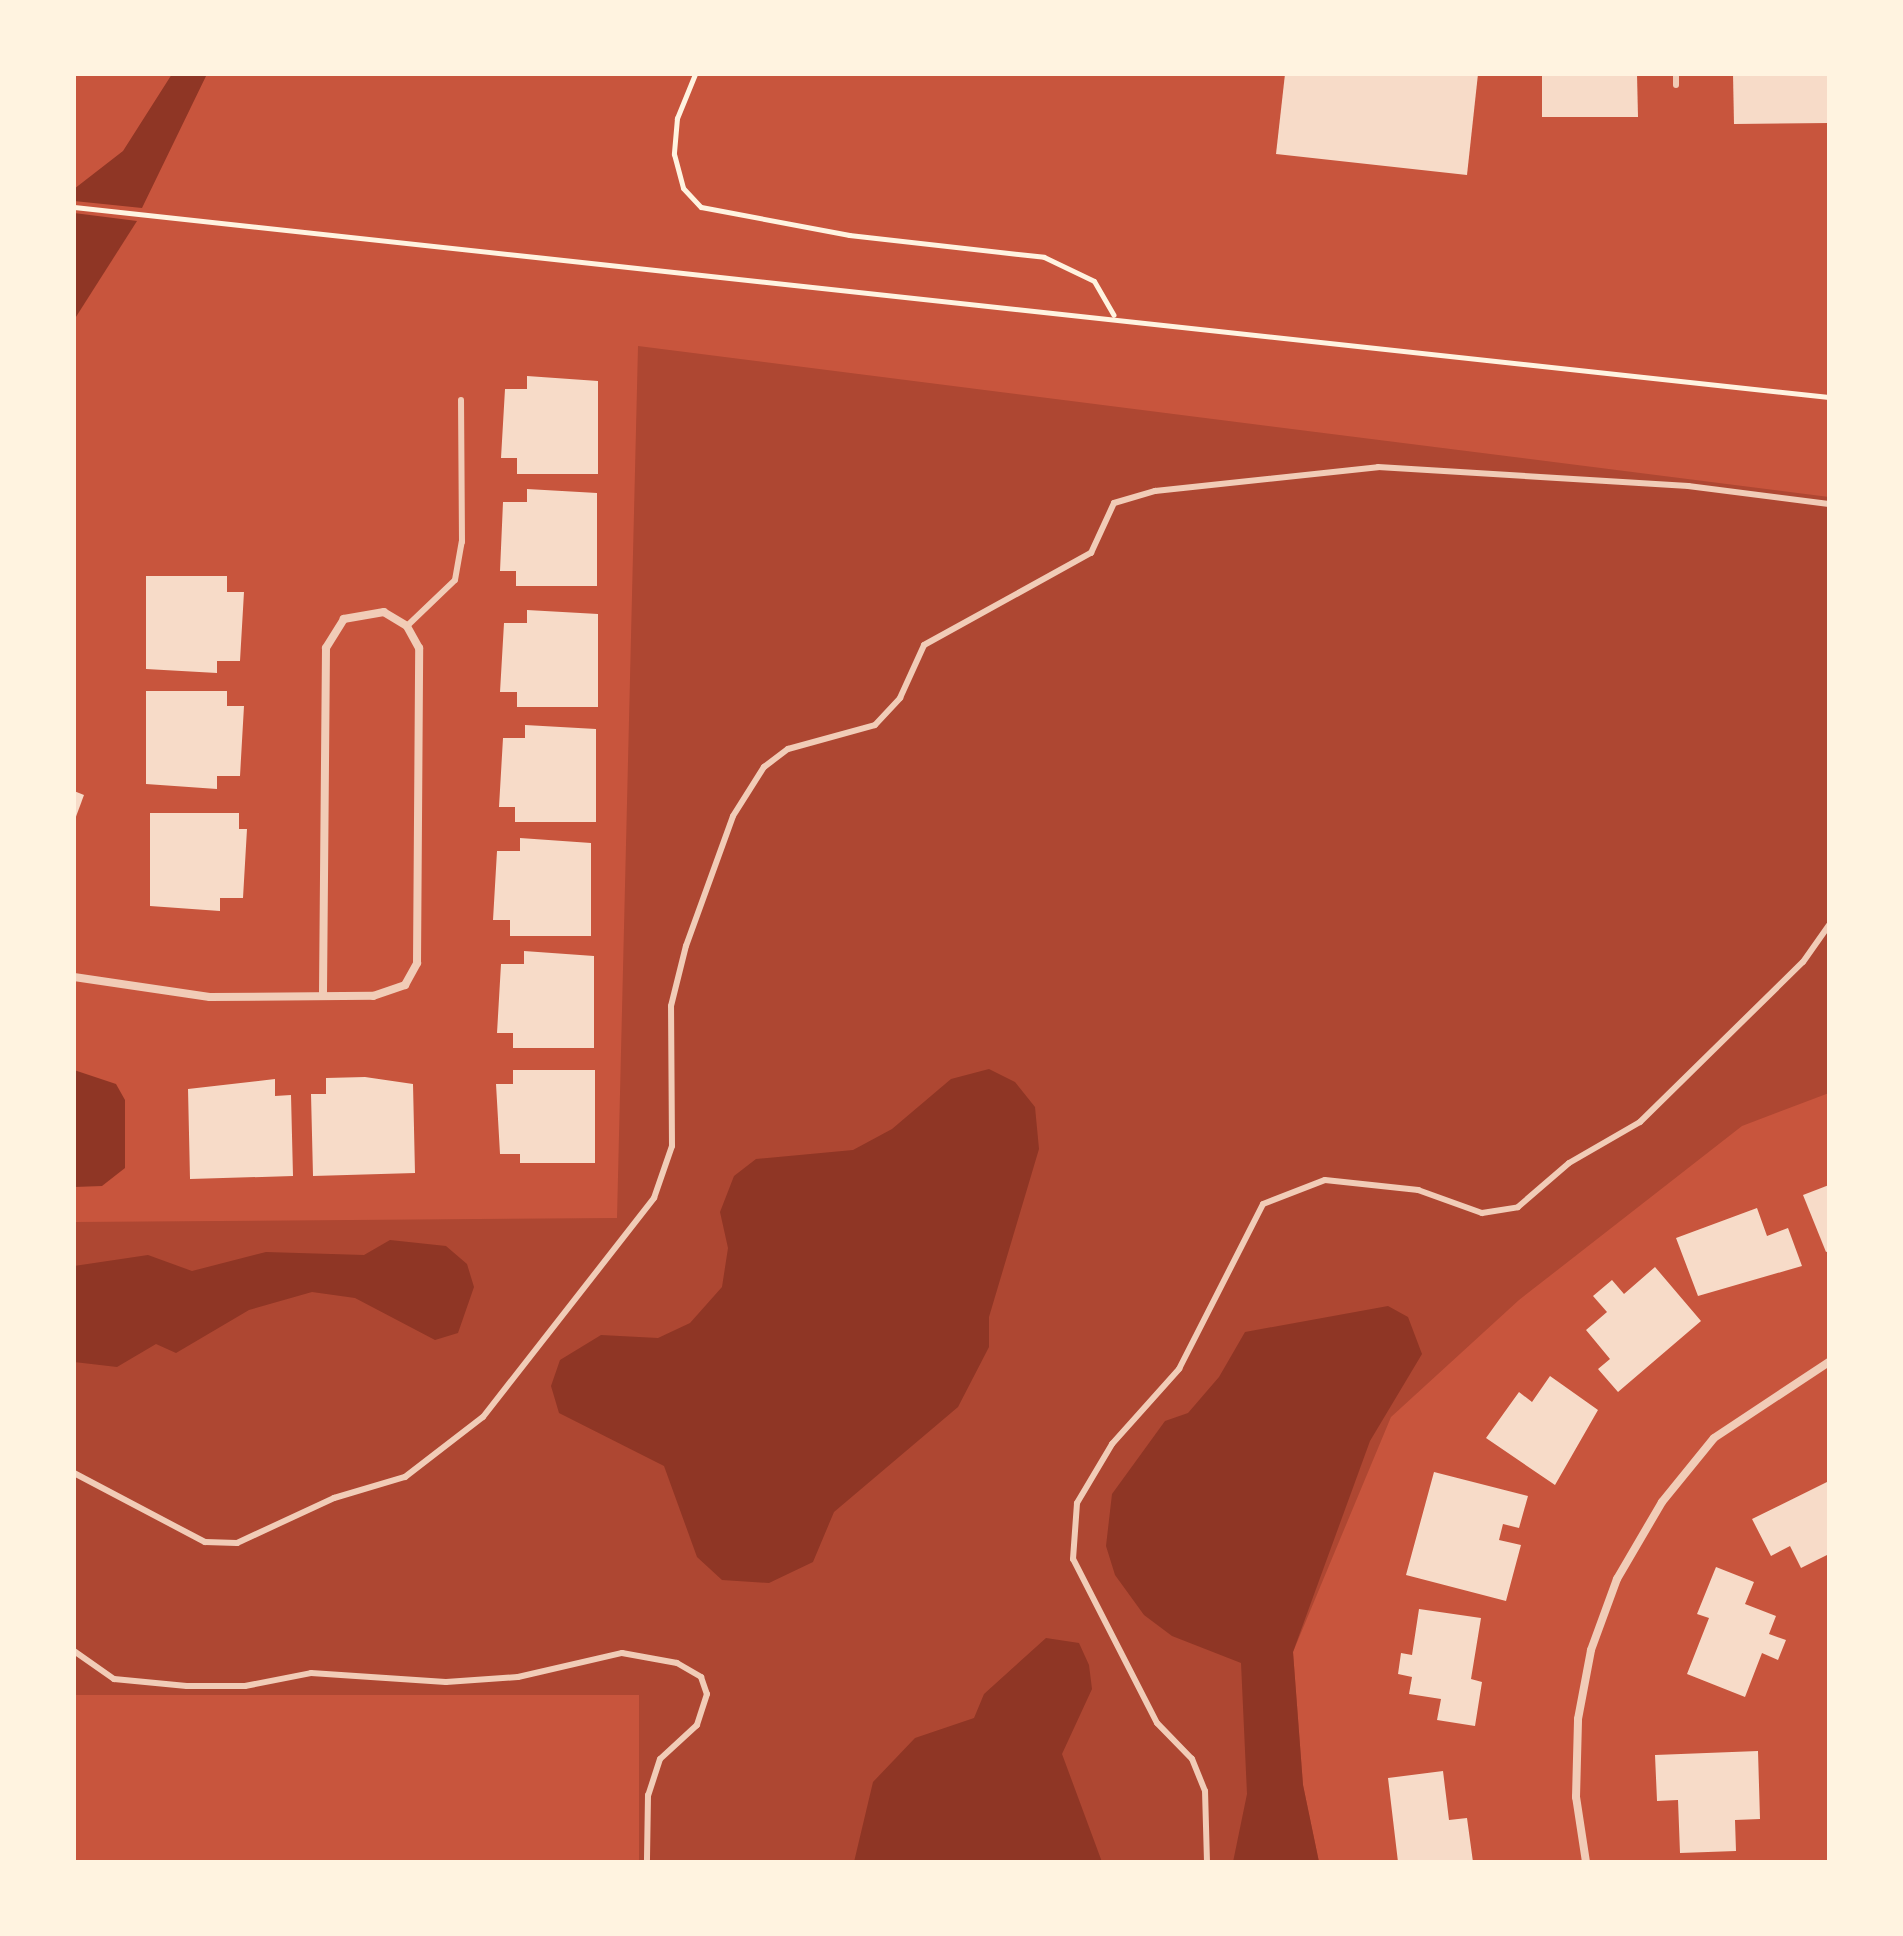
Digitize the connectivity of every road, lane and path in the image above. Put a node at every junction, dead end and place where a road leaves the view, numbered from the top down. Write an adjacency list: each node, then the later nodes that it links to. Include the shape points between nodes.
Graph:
1 (695, 74): 5 (path, via 677,118 674,154 683,188 701,207 834,233 1044,257 1094,281)
2 (1676, 74): 3 (lane)
3 (1676, 85)
4 (74, 207): 5 (path)
5 (1114, 316): 6 (path)
6 (1829, 397)
7 (461, 400): 9 (lane, via 462,542 455,580)
8 (1829, 504): 14 (lane, via 1688,486 1378,467 1155,491 1114,503 1098,523 1091,553 924,645 900,698 875,725 788,749 764,767 733,816 686,946 671,1006 672,1146 654,1198 483,1417 405,1477 322,1503 237,1543 193,1537)
9 (407, 626): 12 (street, via 420,657 417,963 391,994); 12 (street, via 384,612 360,613 344,619 326,648)
10 (1829, 925): 17 (lane, via 1803,962 1640,1122 1569,1163 1518,1207 1482,1213 1418,1190 1325,1180 1263,1204 1179,1369 1112,1444 1077,1503 1073,1559 1157,1723 1192,1759 1205,1791)
11 (74, 977): 12 (street, via 210,997)
12 (323, 996)
13 (1829, 1362): 18 (street, via 1714,1438 1662,1502 1617,1579 1591,1650 1578,1719 1576,1797)
14 (74, 1473)
15 (74, 1651): 16 (lane, via 114,1679 187,1686 245,1686 311,1673 460,1681 622,1653 677,1663 701,1677 707,1694 697,1725 660,1759 648,1795)
16 (647, 1862)
17 (1207, 1862)
18 (1586, 1862)

